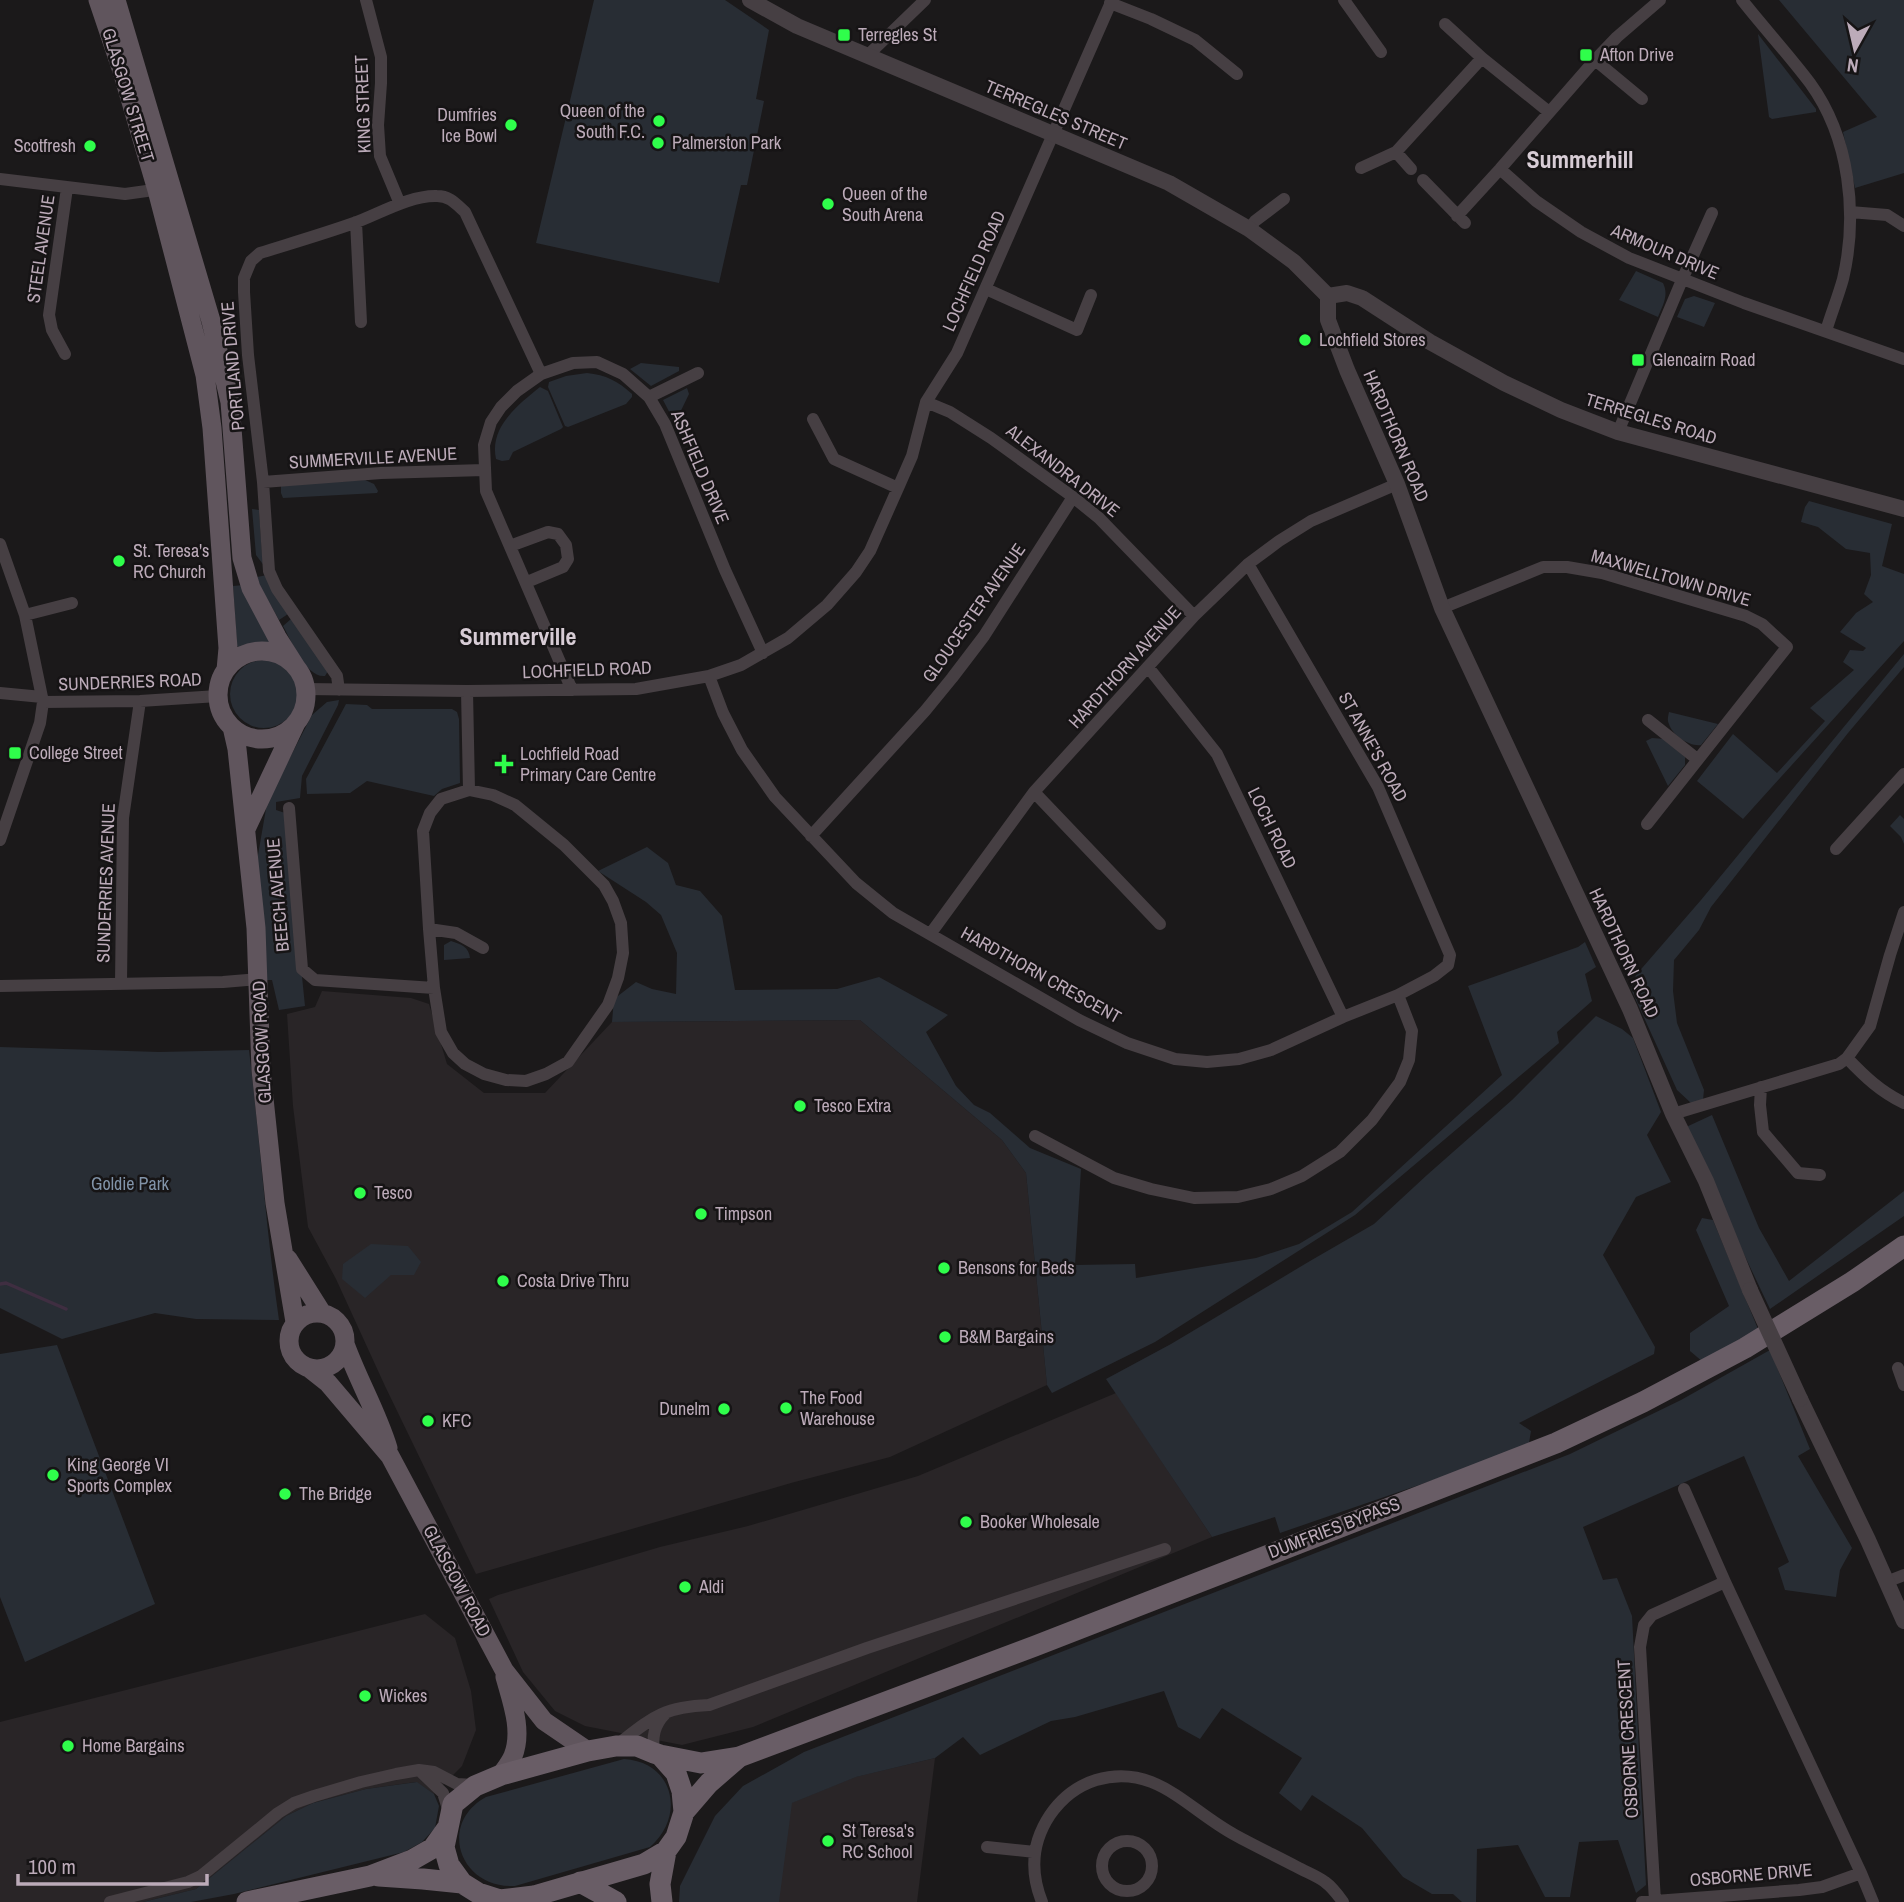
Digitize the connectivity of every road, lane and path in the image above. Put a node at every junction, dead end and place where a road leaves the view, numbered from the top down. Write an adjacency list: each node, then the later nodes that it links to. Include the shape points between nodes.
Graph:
1 (98, 0): 27 (main road, GLASGOW STREET)
2 (116, 0): 27 (main road, GLASGOW STREET)
3 (366, 0): 29 (street, KING STREET, via 381,57 380,156)
4 (750, 0): 13 (street, TERREGLES STREET)
5 (925, 0): 13 (street)
6 (1361, 0): 10 (street)
7 (1660, 0): 15 (street)
8 (1741, 0): 30 (street, via 1811,85 1830,116 1839,141)
9 (1111, 2): 16 (street, via 1195,40); 19 (street, LOCHFIELD ROAD)
10 (1347, 4): 12 (street)
11 (1445, 24): 14 (street)
12 (1381, 52)
13 (867, 56): 19 (street, TERREGLES STREET)
14 (1482, 58): 18 (street); 20 (street)
15 (1595, 60): 17 (street); 18 (street)
16 (1237, 74)
17 (1642, 99)
18 (1549, 112): 23 (street)
19 (1053, 135): 34 (street, TERREGLES STREET, via 1169,183); 36 (street, LOCHFIELD ROAD)
20 (1396, 152): 21 (street); 22 (street)
21 (1361, 168)
22 (1411, 169)
23 (1500, 169): 25 (street, via 1461,220); 35 (street, ARMOUR DRIVE, via 1581,232)
24 (0, 178): 26 (street)
25 (1423, 180)
26 (66, 188): 27 (street, via 125,194); 41 (street, STEEL AVENUE, via 49,315)
27 (164, 188): 64 (main road, via 211,321 230,402 242,558 251,588); 66 (main road, via 205,375 215,463)
28 (1284, 199): 34 (street)
29 (400, 204): 32 (street, PORTLAND DRIVE); 44 (street, PORTLAND DRIVE, via 440,196 465,212)
30 (1850, 212): 33 (street, via 1887,215); 40 (street, via 1843,280)
31 (1712, 213): 35 (street)
32 (356, 222): 39 (street); 50 (street, PORTLAND DRIVE, via 260,253 244,278)
33 (1904, 226)
34 (1249, 229): 38 (street, TERREGLES STREET, via 1294,262)
35 (1682, 280): 40 (street, ARMOUR DRIVE); 48 (street)
36 (986, 289): 37 (street, via 1077,330); 46 (street, LOCHFIELD ROAD, via 957,353)
37 (1091, 295)
38 (1328, 296): 48 (street, TERREGLES ROAD, via 1347,293 1362,298 1504,383); 51 (street, HARDTHORN ROAD, via 1328,320)
39 (361, 322)
40 (1826, 331): 42 (street, ARMOUR DRIVE)
41 (65, 354)
42 (1904, 359)
43 (698, 373): 45 (street)
44 (541, 374): 45 (street, ASHFIELD DRIVE, via 573,363 597,362 623,374); 49 (street, ASHFIELD DRIVE, via 517,391 491,422 484,444)
45 (649, 397): 63 (street, ASHFIELD DRIVE, via 665,424)
46 (926, 402): 52 (street, LOCHFIELD ROAD); 53 (street, ALEXANDRA DRIVE, via 991,438)
47 (813, 419): 52 (street, via 834,459)
48 (1618, 432): 54 (street, TERREGLES ROAD)
49 (484, 470): 50 (street, SUMMERVILLE AVENUE); 56 (street, ASHFIELD DRIVE, via 486,491)
50 (263, 482): 69 (street, PORTLAND DRIVE, via 269,571 337,676)
51 (1397, 484): 57 (street, HARDTHORN AVENUE, via 1311,521); 60 (street, HARDTHORN ROAD)
52 (898, 488): 63 (street, LOCHFIELD ROAD, via 856,572 827,605)
53 (1073, 497): 62 (street, ALEXANDRA DRIVE); 86 (street, GLOUCESTER AVENUE, via 952,678)
54 (1904, 509)
55 (0, 544): 61 (street)
56 (510, 546): 58 (street, ASHFIELD DRIVE); 58 (street, via 548,532 558,534 566,545 568,559 563,567)
57 (1248, 564): 62 (street, HARDTHORN AVENUE); 95 (street, ST ANNE'S ROAD, via 1378,787)
58 (527, 582): 70 (street, ASHFIELD DRIVE)
59 (72, 603): 61 (street)
60 (1442, 608): 79 (street, MAXWELLTOWN DRIVE, via 1543,567 1567,567 1657,588 1762,624 1787,647); 106 (street, HARDTHORN ROAD, via 1630,1009)
61 (25, 615): 74 (street)
62 (1194, 616): 65 (street, HARDTHORN AVENUE)
63 (763, 653): 67 (street, LOCHFIELD ROAD)
64 (296, 667): 66 (main road, via 286,658 260,651 235,660); 68 (main road)
65 (1148, 667): 82 (street, HARDTHORN AVENUE); 102 (street, LOCH ROAD, via 1217,754)
66 (226, 670): 73 (main road)
67 (709, 676): 70 (street, LOCHFIELD ROAD, via 636,690); 86 (street, HARDTHORN CRESCENT, via 742,750 775,797)
68 (305, 689): 69 (street, LOCHFIELD ROAD); 77 (main road)
69 (339, 690): 71 (street, LOCHFIELD ROAD)
70 (572, 690): 71 (street, LOCHFIELD ROAD)
71 (467, 691): 81 (street)
72 (0, 692): 74 (street, SUNDERRIES ROAD)
73 (218, 696): 75 (street, SUNDERRIES ROAD); 78 (main road)
74 (43, 699): 75 (street, SUNDERRIES ROAD); 87 (street, via 40,723)
75 (140, 701): 98 (street, SUNDERRIES AVENUE, via 123,818)
76 (1648, 720): 79 (street)
77 (296, 722): 78 (main road, via 272,737 244,735); 85 (main road)
78 (232, 727): 85 (main road, GLASGOW ROAD)
79 (1697, 759): 84 (street, MAXWELLTOWN DRIVE)
80 (1904, 774): 88 (street)
81 (469, 790): 91 (street, via 441,799 423,831); 100 (street, via 515,805 604,885 621,923 623,953 608,1006 590,1033 568,1062 526,1082 484,1074 453,1052 441,1032)
82 (1034, 792): 90 (street); 92 (street, HARDTHORN AVENUE)
83 (289, 808): 100 (street, BEECH AVENUE, via 302,969 315,980)
84 (1647, 824)
85 (246, 830): 97 (main road, GLASGOW ROAD)
86 (811, 836): 92 (street, HARDTHORN CRESCENT, via 883,905)
87 (0, 840)
88 (1836, 849)
89 (1904, 912): 94 (street)
90 (1160, 924)
91 (429, 929): 93 (street, via 456,933); 100 (street)
92 (931, 933): 102 (street, HARDTHORN CRESCENT, via 1079,1020 1126,1043 1175,1059 1239,1059 1271,1050)
93 (483, 948)
94 (1890, 954): 96 (street); 103 (street, via 1870,1026)
95 (1450, 955): 101 (street, HARDTHORN CRESCENT, via 1448,965 1434,976)
96 (1904, 960)
97 (258, 979): 98 (street); 110 (main road, GLASGOW ROAD, via 261,1070)
98 (121, 983): 99 (street)
99 (0, 986)
100 (434, 988)
101 (1398, 995): 102 (street, HARDTHORN CRESCENT); 107 (street, via 1412,1031 1409,1060 1400,1082 1340,1152 1270,1189 1238,1197 1194,1198 1151,1189 1114,1178)
102 (1343, 1017)
103 (1847, 1058): 104 (street); 105 (street, via 1870,1082)
104 (1761, 1087): 106 (street); 108 (street, via 1763,1132 1798,1174)
105 (1904, 1103)
106 (1674, 1114): 122 (street, HARDTHORN ROAD, bridge)
107 (1035, 1136)
108 (1820, 1175)
109 (1904, 1246): 129 (highway, DUMFRIES BYPASS, via 1745,1348 1556,1443)
110 (284, 1252): 111 (main road, GLASGOW ROAD); 112 (main road, GLASGOW ROAD)
111 (322, 1313): 112 (main road, via 307,1314); 113 (main road, via 340,1324)
112 (295, 1322): 114 (main road, via 288,1336 290,1352)
113 (345, 1344): 114 (main road, via 337,1362); 117 (main road, GLASGOW ROAD, via 381,1424)
114 (309, 1368): 117 (main road, GLASGOW ROAD)
115 (1898, 1368): 116 (street)
116 (1904, 1385)
117 (390, 1456): 124 (main road, GLASGOW ROAD)
118 (1684, 1489): 121 (street)
119 (1165, 1549): 125 (street, via 709,1705)
120 (1904, 1575): 122 (street)
121 (1725, 1582): 138 (street); 149 (street, OSBORNE CRESCENT, via 1652,1615 1644,1625 1640,1647)
122 (1886, 1582): 123 (street, HARDTHORN ROAD)
123 (1904, 1621)
124 (503, 1670): 127 (main road, GLASGOW ROAD, via 544,1721); 131 (main road, GLASGOW ROAD, via 517,1739)
125 (668, 1711): 126 (street); 128 (street, via 655,1727)
126 (616, 1746): 127 (highway, DUMFRIES BYPASS); 128 (highway, DUMFRIES BYPASS, via 637,1746)
127 (588, 1751): 131 (highway, DUMFRIES BYPASS)
128 (657, 1754): 129 (highway, DUMFRIES BYPASS, via 701,1763); 133 (highway, via 676,1773)
129 (739, 1757): 133 (highway, DUMFRIES BYPASS)
130 (419, 1770): 132 (street); 134 (street, via 443,1793); 143 (street, via 294,1803 201,1876)
131 (501, 1775): 132 (highway, DUMFRIES BYPASS)
132 (475, 1786): 134 (highway, via 453,1804)
133 (684, 1812): 136 (highway)
134 (450, 1820): 139 (highway, via 433,1848); 141 (highway, via 444,1847 449,1865)
135 (987, 1847): 137 (street)
136 (666, 1851): 140 (highway, via 643,1864); 146 (highway)
137 (1035, 1852): 147 (street); 148 (street, via 1045,1822 1070,1793 1105,1778 1142,1778 1159,1784 1225,1830 1327,1882)
138 (1861, 1873): 149 (street, OSBORNE DRIVE, via 1799,1890); 150 (street)
139 (370, 1876): 141 (highway); 144 (highway)
140 (580, 1882): 141 (highway, via 534,1896 500,1900); 145 (highway)
141 (462, 1883)
142 (1132, 1896): 142 (street, via 1116,1889 1102,1871 1104,1855 1122,1841 1139,1844 1152,1866 1146,1882)
143 (110, 1902)
144 (247, 1902)
145 (617, 1902)
146 (662, 1902)
147 (1042, 1902)
148 (1343, 1902)
149 (1648, 1902)
150 (1873, 1902)

